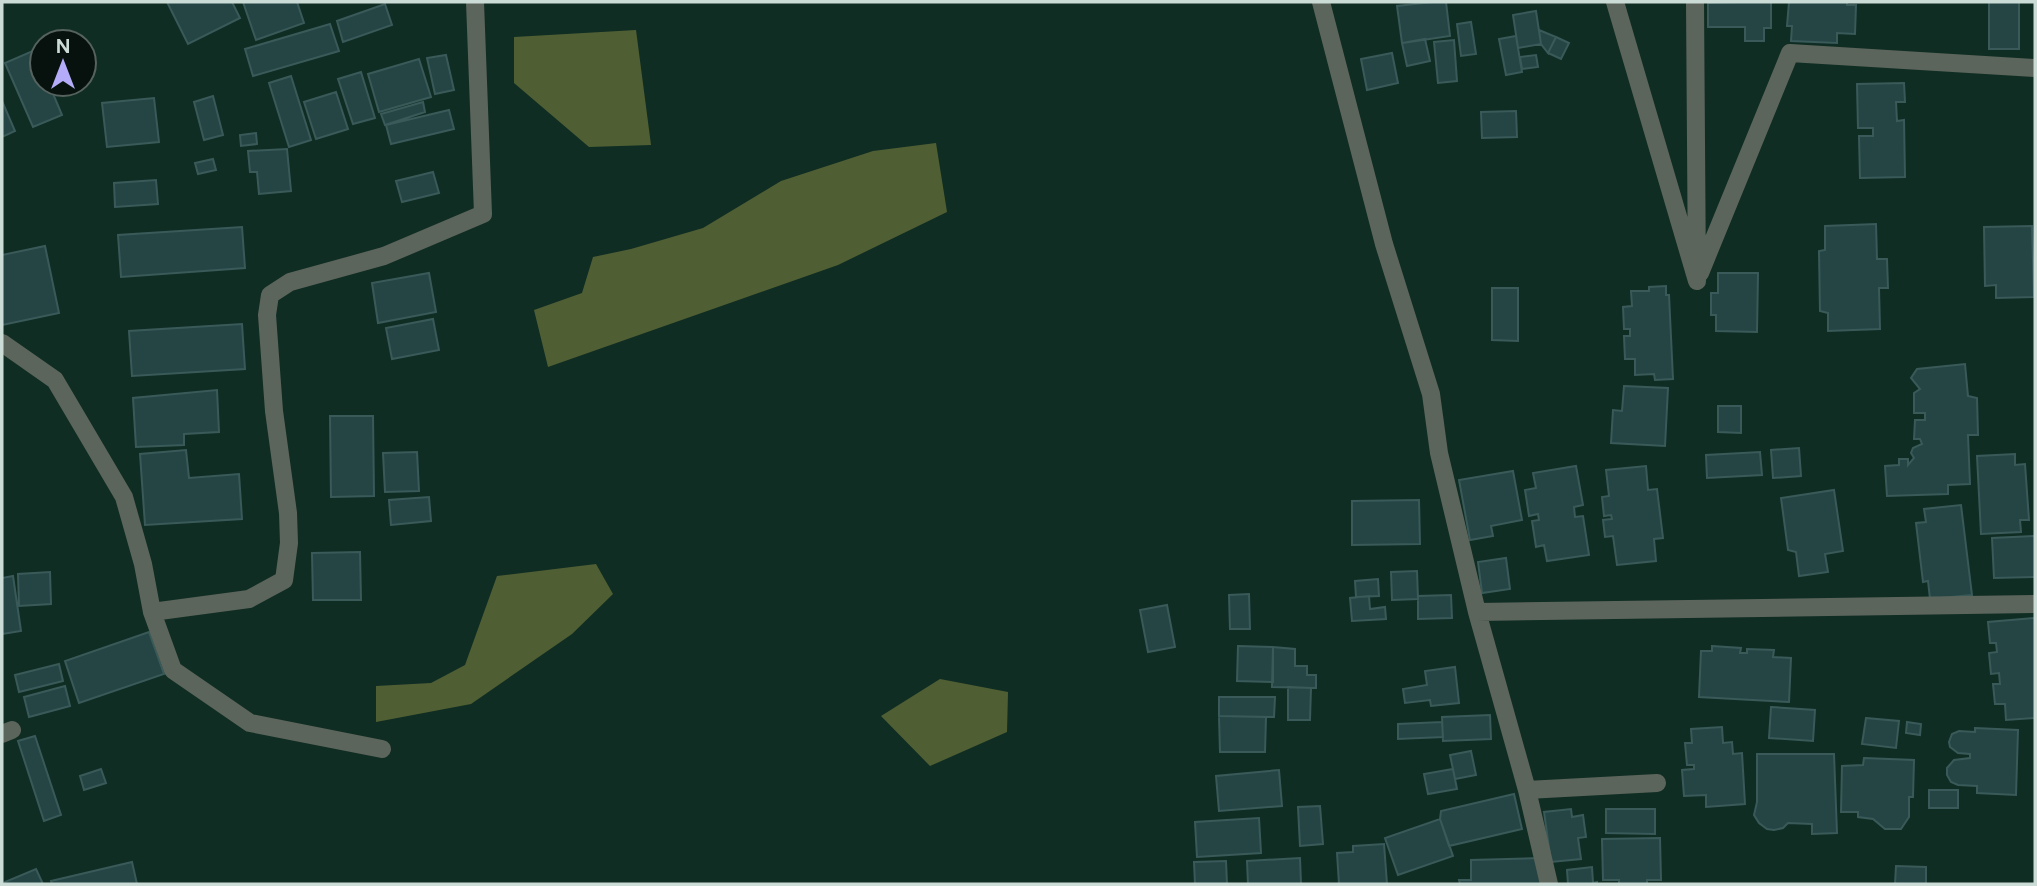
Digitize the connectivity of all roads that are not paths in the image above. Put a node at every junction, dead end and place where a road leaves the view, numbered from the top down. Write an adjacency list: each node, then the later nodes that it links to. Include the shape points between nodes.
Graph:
1 (475, 2): 9 (street, via 483,214 384,256 290,282 270,295 267,315 274,411 288,513 284,580 249,599)
2 (1321, 2): 10 (street, via 1384,244 1431,394 1439,453)
3 (1615, 2): 6 (street)
4 (1695, 2): 6 (street)
5 (2035, 68): 6 (street, via 1790,53)
6 (1697, 281)
7 (2, 343): 9 (street, via 55,380 124,497)
8 (2035, 604): 10 (street)
9 (152, 612): 11 (street, via 173,670 250,723)
10 (1477, 612): 13 (street)
11 (382, 749)
12 (1657, 783): 13 (street)
13 (1527, 790): 14 (street)
14 (1549, 884)

